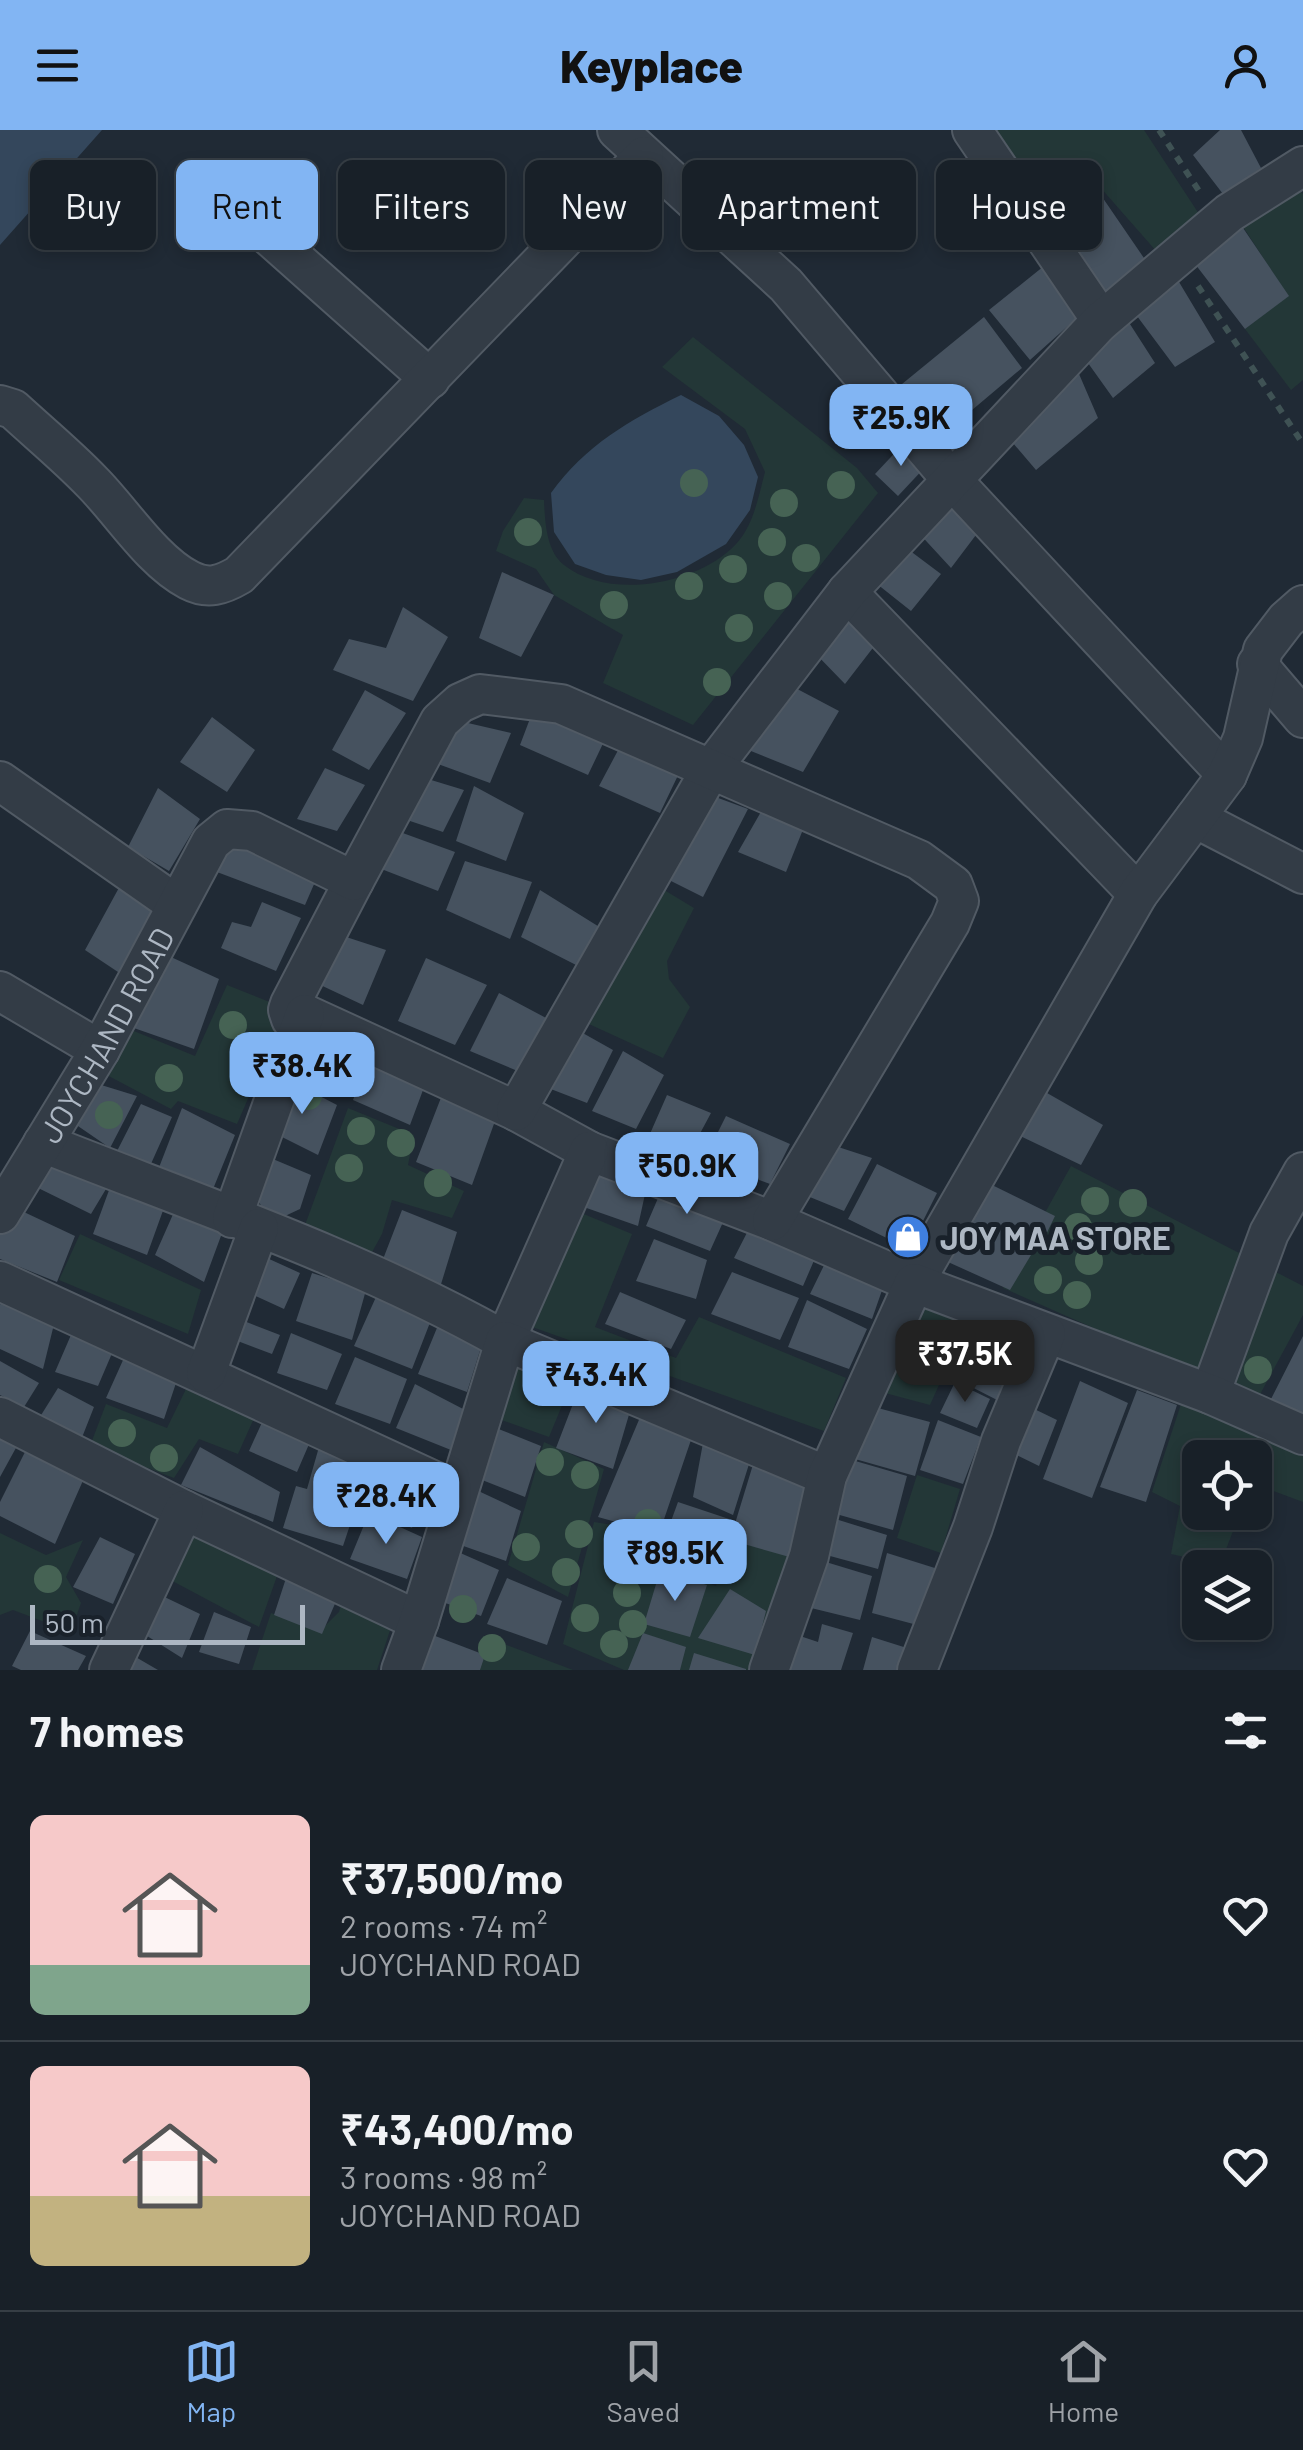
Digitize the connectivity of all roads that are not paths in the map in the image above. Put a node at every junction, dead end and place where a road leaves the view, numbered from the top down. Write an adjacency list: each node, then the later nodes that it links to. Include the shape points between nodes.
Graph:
1 (617, 130): 3 (street)
2 (972, 130): 6 (street)
3 (644, 156): 7 (street); 9 (street, via 786,285)
4 (1303, 166): 6 (street, via 1219,222)
5 (286, 250): 7 (street)
6 (1099, 324): 9 (street)
7 (430, 379): 8 (street, via 239,574 210,586 165,562 92,481 13,409)
8 (0, 405)
9 (951, 480): 10 (street); 15 (street)
10 (847, 592): 14 (street); 20 (street)
11 (1303, 605): 12 (street, via 1274,634)
12 (1257, 664): 13 (street); 15 (street, via 1251,708)
13 (1303, 718)
14 (711, 769): 19 (street, via 561,704 480,694 440,721); 25 (street); 30 (street, via 919,860 953,885 960,900)
15 (1227, 775): 17 (street)
16 (0, 781): 21 (street)
17 (1195, 818): 18 (street); 20 (street)
18 (1303, 874)
19 (354, 881): 21 (street, JOYCHAND ROAD, via 252,830 227,829 212,842); 23 (street, via 290,1004)
20 (1138, 894): 33 (street)
21 (177, 905): 24 (street, JOYCHAND ROAD)
22 (0, 991): 24 (street)
23 (298, 1017): 25 (street); 31 (street)
24 (100, 1050): 26 (street, JOYCHAND ROAD)
25 (516, 1111): 27 (street)
26 (43, 1143): 29 (street, JOYCHAND ROAD); 31 (street)
27 (589, 1151): 30 (street); 35 (street)
28 (1303, 1172): 37 (street, via 1269,1233)
29 (0, 1214)
30 (772, 1221): 33 (street)
31 (245, 1223): 35 (street, via 445,1307); 36 (street)
32 (0, 1281): 36 (street)
33 (914, 1282): 34 (street); 40 (street)
34 (1046, 1334): 37 (street); 47 (street)
35 (504, 1341): 40 (street); 41 (street)
36 (206, 1373): 41 (street)
37 (1210, 1394): 39 (street)
38 (0, 1417): 42 (street)
39 (1303, 1436)
40 (827, 1476): 46 (street)
41 (456, 1491): 43 (street)
42 (184, 1510): 43 (street); 44 (street)
43 (419, 1621): 45 (street)
44 (109, 1670)
45 (401, 1670)
46 (769, 1670)
47 (917, 1670)

